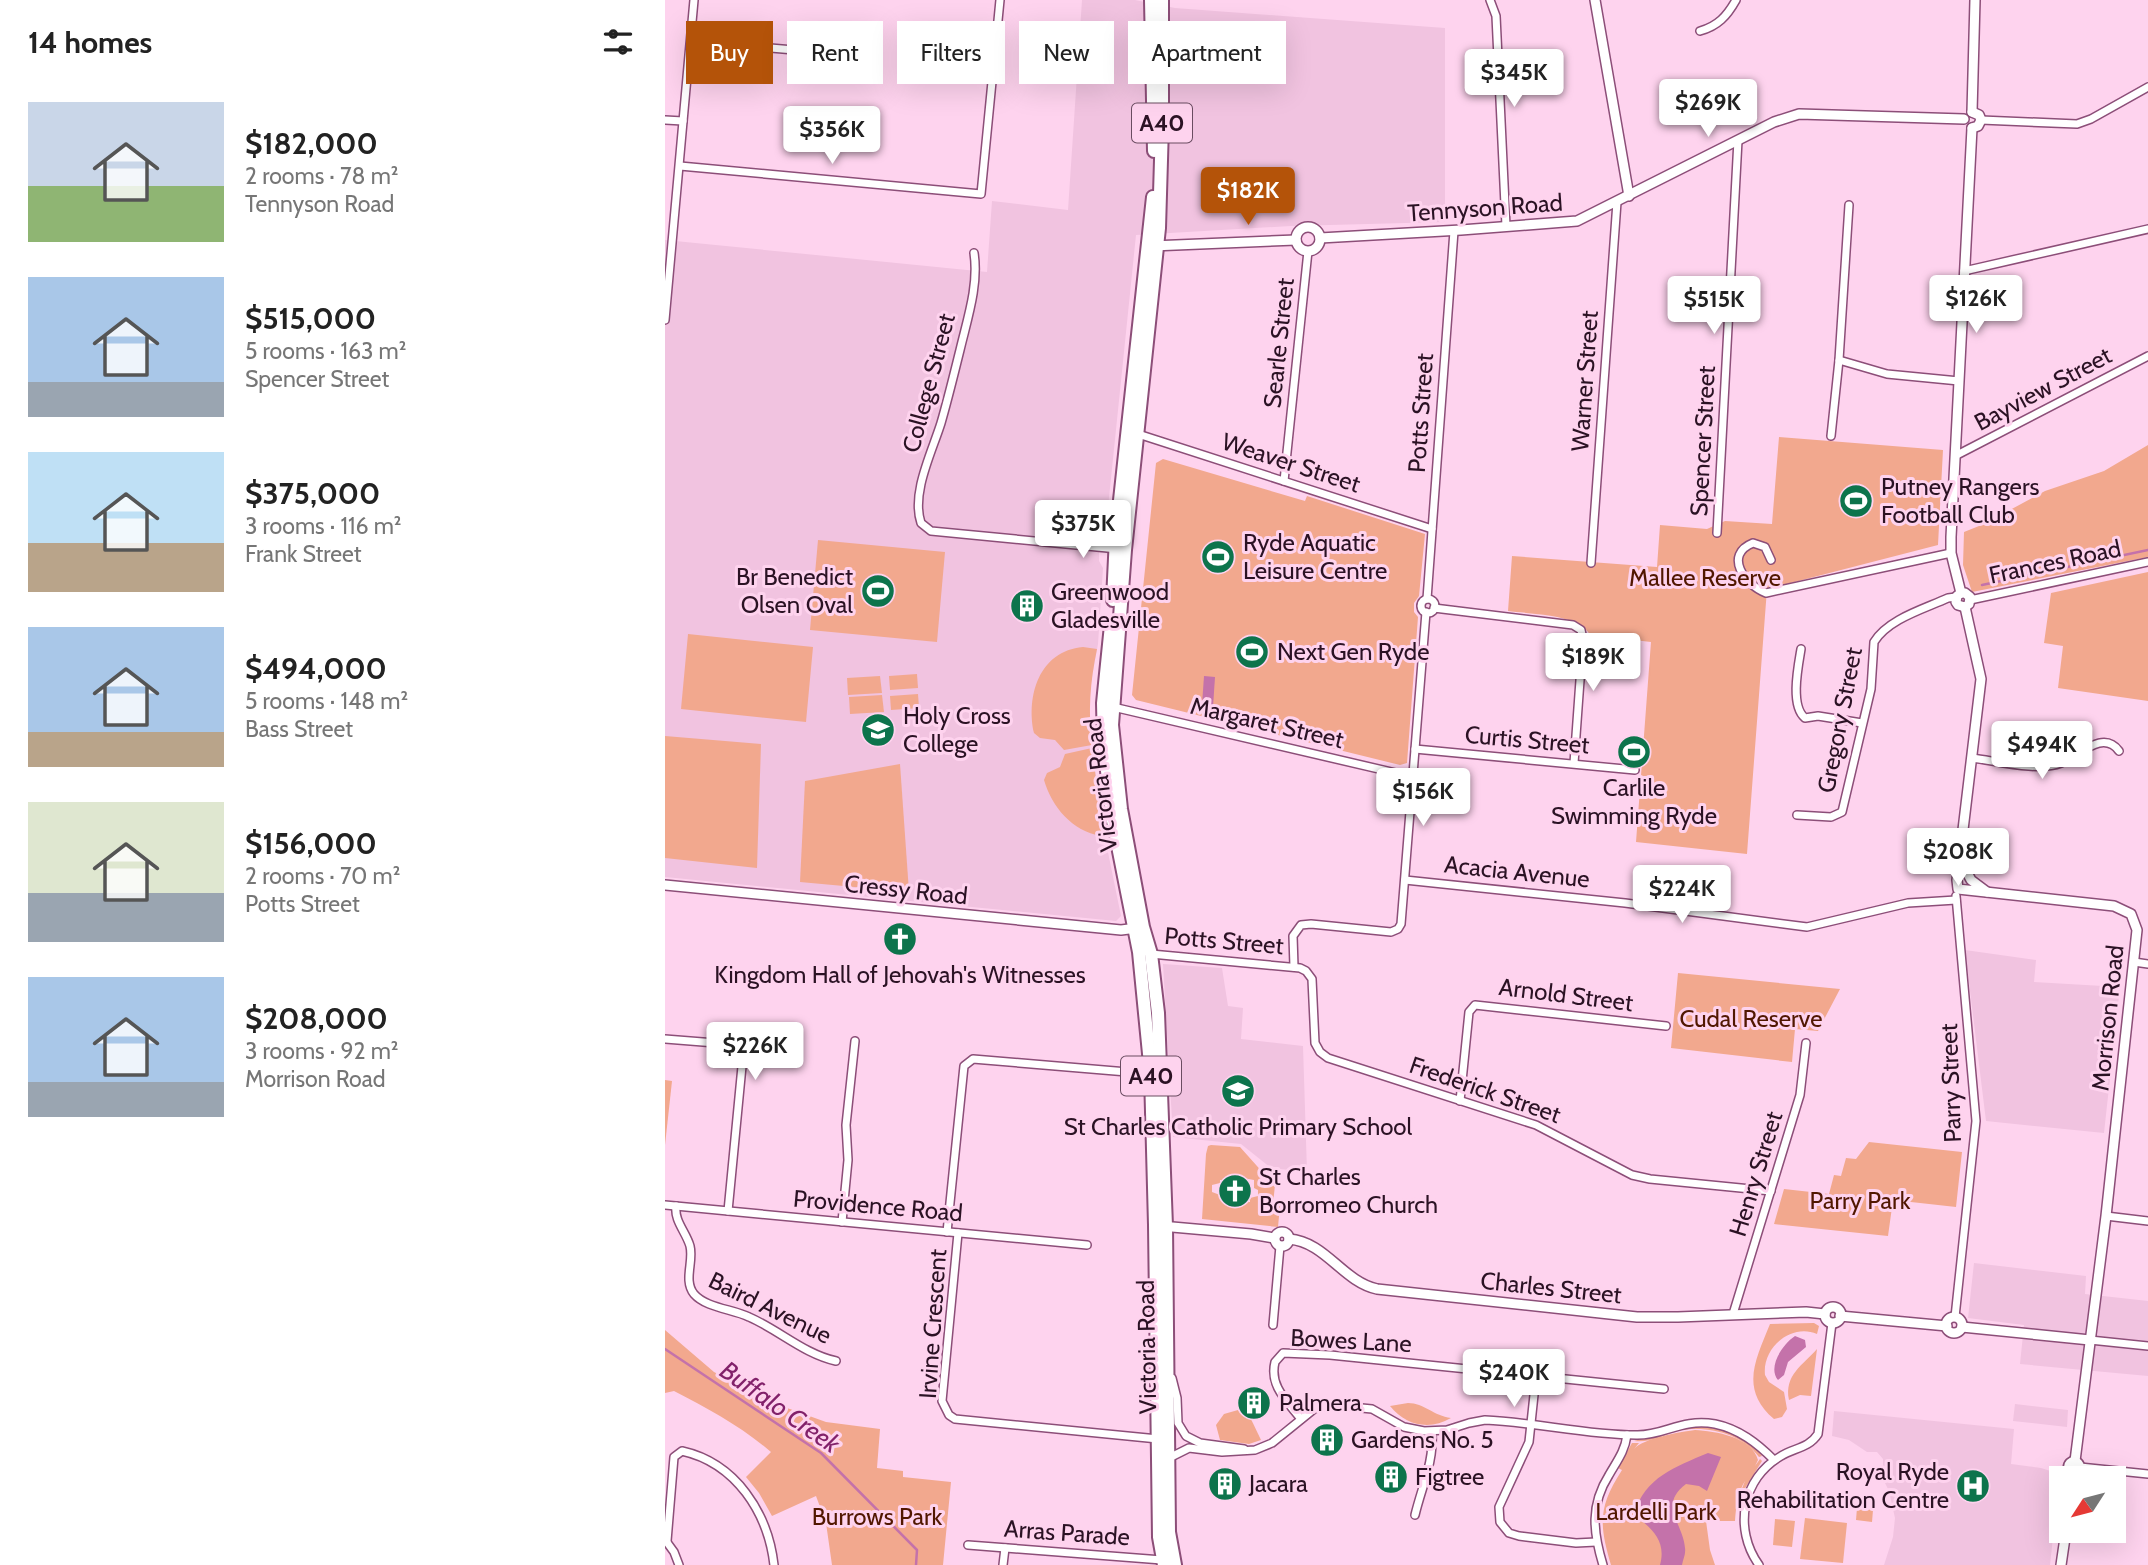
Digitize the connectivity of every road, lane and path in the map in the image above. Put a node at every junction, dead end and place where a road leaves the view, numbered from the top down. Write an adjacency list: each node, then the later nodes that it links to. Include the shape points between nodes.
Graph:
1 (694, 0): 9 (street)
2 (1000, 0): 20 (street, via 981,194)
3 (1151, 0): 30 (highway, Victoria Road / A40)
4 (1162, 0): 30 (highway, Victoria Road / A40, via 1161,192)
5 (1490, 0): 25 (street, via 1496,16)
6 (1595, 0): 21 (street)
7 (1736, 0): 10 (street, via 1719,23)
8 (1975, 0): 13 (street)
9 (692, 21)
10 (1700, 31)
11 (687, 84): 17 (street)
12 (2148, 87): 16 (street, via 2077,124)
13 (1972, 112): 14 (street); 16 (street)
14 (1964, 119): 18 (street); 19 (street, Tennyson Road, via 1799,114)
15 (665, 120): 17 (street)
16 (1981, 120): 18 (street)
17 (683, 121): 20 (street)
18 (1972, 128): 33 (street)
19 (1738, 140): 21 (street, Tennyson Road); 43 (street, Spencer Street)
20 (680, 166): 24 (street)
21 (1629, 196): 22 (street, Tennyson Road)
22 (1616, 202): 25 (street, Tennyson Road, via 1577,221); 48 (street, Warner Street)
23 (1849, 205): 36 (street)
24 (669, 224): 34 (street)
25 (1506, 226): 27 (street, Tennyson Road)
26 (2148, 229): 33 (street)
27 (1454, 231): 28 (street, Tennyson Road); 42 (street, Potts Street)
28 (1320, 238): 29 (street, via 1309,227 1300,229); 31 (street)
29 (1296, 240): 30 (street); 31 (street)
30 (1152, 246): 38 (highway, Victoria Road / A40); 44 (highway, Victoria Road / A40)
31 (1308, 251): 41 (street, Searle Street)
32 (974, 253): 44 (street, College Street, via 970,307 947,404 922,477 921,523 931,531)
33 (1964, 271): 37 (street)
34 (665, 320)
35 (2148, 356): 40 (street, Bayview Street)
36 (1839, 360): 37 (street, via 1887,374); 39 (street)
37 (1959, 381): 40 (street)
38 (1138, 434): 41 (street, Weaver Street); 44 (highway, Victoria Road / A40)
39 (1831, 436)
40 (1955, 456): 45 (street)
41 (1284, 481): 42 (street, Weaver Street)
42 (1432, 529): 50 (street, Potts Street)
43 (1717, 533)
44 (1120, 549): 55 (highway, Victoria Road / A40); 70 (highway, Victoria Road / A40, via 1103,720 1109,795)
45 (1951, 554): 46 (street, via 1766,593 1749,584 1739,561 1753,543 1765,547); 49 (street)
46 (1771, 560)
47 (2148, 562): 51 (street, Frances Road)
48 (1591, 563)
49 (1959, 595): 51 (street, via 1967,594); 56 (street, Gregory Street, via 1893,624 1877,637)
50 (1427, 599): 52 (street); 53 (street, via 1422,604)
51 (1967, 603): 59 (street, via 1981,678)
52 (1434, 608): 53 (street); 60 (street, via 1573,625 1581,630)
53 (1426, 612): 57 (street, Potts Street)
54 (1801, 649): 56 (street, via 1797,706 1801,714)
55 (1112, 707): 62 (street, Margaret Street); 70 (highway, Victoria Road / A40, via 1117,781)
56 (1862, 723): 63 (street, Gregory Street, via 1842,812 1831,817)
57 (1415, 749): 60 (street, Curtis Street); 62 (street, Potts Street)
58 (2119, 751): 59 (street, via 2105,742 2044,767)
59 (1972, 758): 64 (street)
60 (1574, 763): 61 (street, Curtis Street)
61 (1635, 769)
62 (1413, 777): 65 (street, Potts Street)
63 (1797, 815)
64 (1960, 859): 67 (street); 68 (street, via 1971,880)
65 (1405, 880): 69 (street, Acacia Avenue, via 1807,926 1908,903); 74 (street, Potts Street, via 1398,929 1301,925 1293,936)
66 (665, 885): 70 (street, Cressy Road, via 1062,925)
67 (1958, 889): 68 (street, Morrison Road); 69 (street, Parry Street)
68 (1987, 891): 72 (street, Morrison Road, via 2120,908 2131,914 2137,930)
69 (1956, 900): 96 (street, Parry Street, via 1976,1121)
70 (1138, 928): 71 (highway, Victoria Road / A40); 79 (highway, Victoria Road / A40)
71 (1151, 954): 74 (street, Potts Street); 88 (highway, Victoria Road / A40, via 1161,1073)
72 (2134, 962): 73 (street); 85 (street, Morrison Road)
73 (2148, 964)
74 (1294, 967): 80 (street, Frederick Street, via 1312,979 1314,1038 1324,1056)
75 (1666, 1026): 80 (street, Arnold Street, via 1475,1005 1469,1012)
76 (665, 1039): 84 (street, via 728,1044 743,1056)
77 (855, 1041): 87 (street)
78 (1806, 1043): 81 (street, Henry Street, via 1800,1095)
79 (1151, 1074): 88 (highway, Victoria Road / A40); 89 (street, via 973,1059 964,1066)
80 (1460, 1101): 81 (street, Frederick Street, via 1545,1129 1641,1178)
81 (1771, 1191): 93 (street, Henry Street)
82 (665, 1205): 83 (street, Providence Road)
83 (676, 1206): 84 (street, Providence Road); 103 (street, Baird Avenue, via 675,1214 691,1248 689,1284 693,1293)
84 (728, 1211): 87 (street, Providence Road)
85 (2106, 1216): 86 (street); 101 (street, Morrison Road)
86 (2148, 1221)
87 (842, 1222): 89 (street, Providence Road)
88 (1161, 1226): 91 (street, via 1251,1234); 104 (highway, Victoria Road / A40); 111 (highway, Victoria Road / A40)
89 (947, 1232): 90 (street, Providence Road)
90 (958, 1233): 92 (street, Providence Road); 111 (street, Irvine Crescent, via 943,1401 949,1415)
91 (1277, 1242): 93 (street, Charles Street, via 1278,1233 1283,1232 1289,1239 1314,1246 1351,1278 1377,1289 1637,1317); 98 (street)
92 (1087, 1245)
93 (1733, 1314): 94 (street, Charles Street)
94 (1825, 1314): 95 (street, via 1833,1307); 97 (street)
95 (1840, 1315): 97 (street); 99 (street)
96 (1955, 1317): 99 (street); 100 (street)
97 (1832, 1323): 114 (street, via 1818,1434 1807,1445)
98 (1273, 1325)
99 (1947, 1326): 100 (street, via 1954,1333)
100 (1962, 1327): 101 (street)
101 (2090, 1340): 102 (street); 115 (street, Morrison Road)
102 (2148, 1346)
103 (836, 1361)
104 (1169, 1369): 112 (street, via 1178,1423 1186,1436 1200,1443); 113 (highway, Victoria Road / A40)
105 (1536, 1376): 106 (street, Bowes Lane); 107 (street, Bowes Lane, via 1283,1353 1275,1362 1274,1380); 108 (street)
106 (1664, 1390)
107 (1301, 1419): 109 (street, via 1320,1407 1337,1404 1373,1409 1404,1427); 112 (street, via 1272,1443)
108 (1531, 1425): 109 (street, via 1485,1420); 110 (street); 120 (street, via 1528,1447 1499,1507 1500,1522 1506,1531 1519,1536)
109 (1432, 1432): 118 (street, via 1429,1471)
110 (1627, 1435): 114 (street, via 1689,1423 1716,1424 1750,1438); 120 (street, via 1625,1450 1596,1504)
111 (1159, 1439): 124 (highway, Victoria Road / A40, via 1159,1537)
112 (1255, 1450): 113 (street, via 1189,1448)
113 (1169, 1458): 124 (highway, Victoria Road / A40)
114 (1774, 1460): 129 (street, via 1753,1483 1744,1511 1747,1541)
115 (2075, 1466)
116 (2126, 1473): 117 (street)
117 (2148, 1474)
118 (1415, 1515)
119 (666, 1541): 125 (street); 126 (street, via 674,1457 682,1451 725,1472 749,1496 765,1526)
120 (1596, 1542): 128 (street)
121 (2064, 1544): 130 (street)
122 (968, 1545): 123 (street, Arras Parade)
123 (1005, 1548): 124 (street, Arras Parade); 127 (street)
124 (1167, 1563)
125 (679, 1565)
126 (774, 1565)
127 (1003, 1565)
128 (1603, 1565)
129 (1759, 1565)
130 (2061, 1565)

